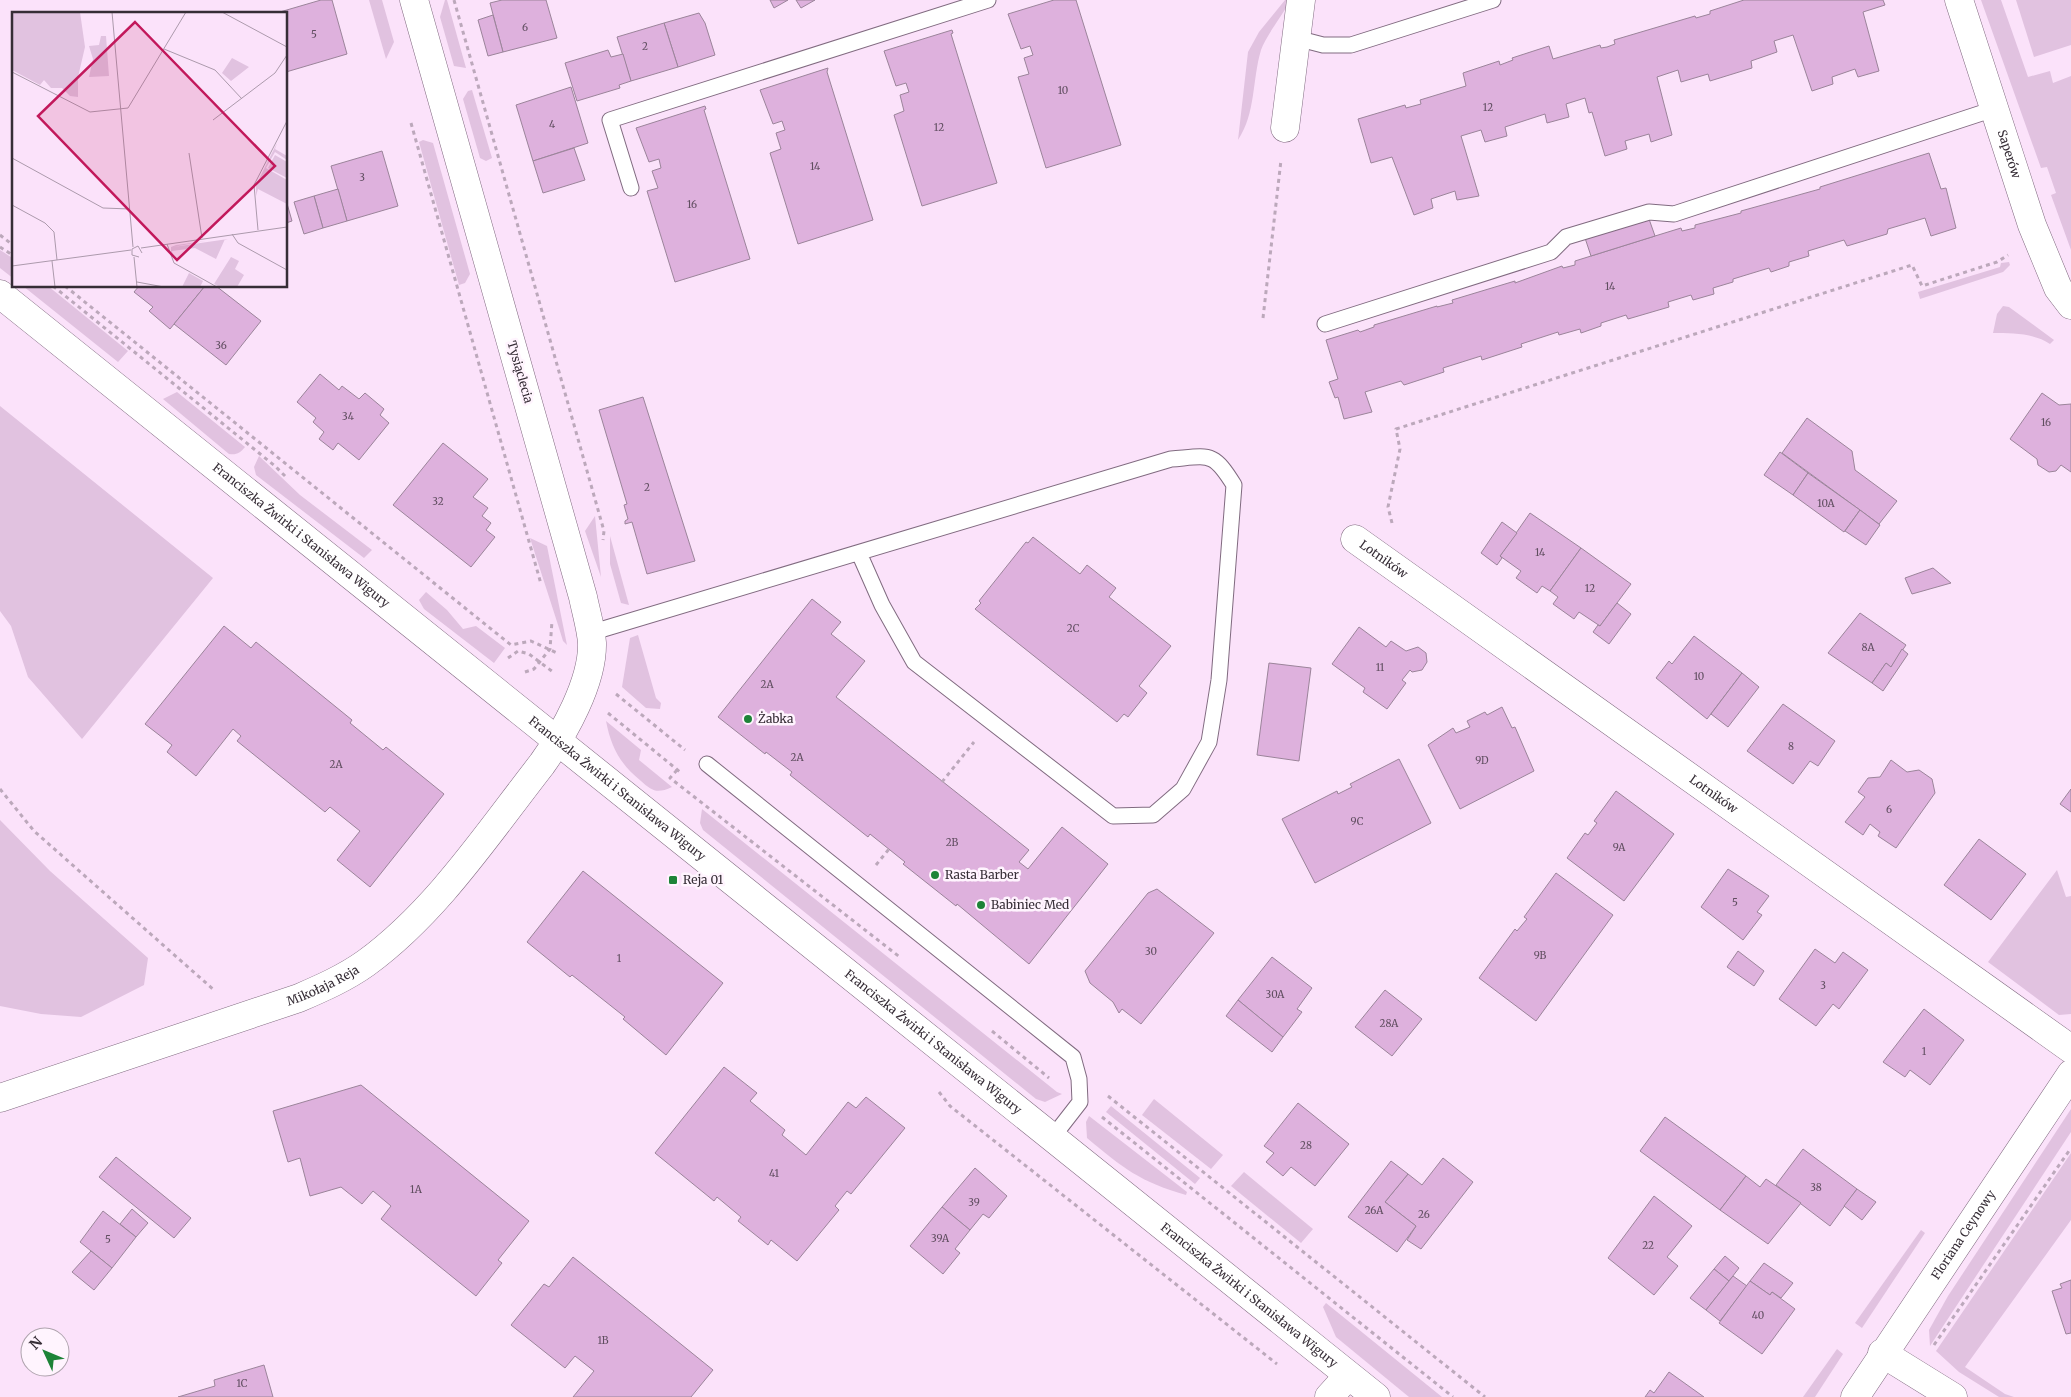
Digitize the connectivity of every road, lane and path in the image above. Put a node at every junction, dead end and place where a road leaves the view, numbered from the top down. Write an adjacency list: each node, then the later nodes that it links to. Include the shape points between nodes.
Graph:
1 (414, 0): 23 (street, Tysiąclecia, via 583,597)
2 (988, 0): 9 (lane, via 610,120)
3 (1301, 0): 6 (street)
4 (1493, 0): 6 (lane, via 1351,45 1323,45)
5 (1959, 0): 7 (street, Saperów)
6 (1296, 38): 8 (street)
7 (1994, 109): 10 (street, Saperów); 19 (lane, via 1674,214 1649,212 1566,237 1551,252)
8 (1285, 128): 18 (path)
9 (631, 188)
10 (2032, 225): 17 (street, Saperów, via 2058,288); 20 (path, via 2014,235 2012,253 1988,265 1922,286 1912,265 1396,428 1400,448 1388,507)
11 (0, 235): 12 (path)
12 (12, 244)
13 (0, 247): 14 (path)
14 (12, 255)
15 (67, 288): 24 (path, via 511,645 531,641)
16 (0, 294): 26 (street, Franciszka Żwirki i Stanisława Wigury)
17 (2071, 305)
18 (1263, 318)
19 (1325, 324)
20 (1396, 530)
21 (1355, 539): 31 (street, Lotników)
22 (858, 553): 23 (lane); 25 (lane, via 914,662); 25 (lane, via 1172,459 1204,457 1220,462 1234,485 1219,680 1209,742 1182,788 1152,815 1113,816)
23 (590, 633): 26 (street, Tysiąclecia, via 588,676)
24 (558, 654)
25 (990, 722): 28 (path)
26 (557, 742): 30 (street, Mikołaja Reja, via 436,898 385,948 325,986); 34 (street, Franciszka Żwirki i Stanisława Wigury)
27 (707, 764): 34 (lane, via 1073,1057 1079,1079 1080,1102)
28 (942, 782)
29 (0, 790): 30 (path, via 34,830)
30 (243, 1016): 33 (street, Mikołaja Reja)
31 (2071, 1049)
32 (2071, 1074): 36 (street, Floriana Ceynowy)
33 (0, 1098)
34 (1052, 1138): 38 (street, Franciszka Żwirki i Stanisława Wigury)
35 (2071, 1148): 37 (path)
36 (1882, 1353): 37 (street); 41 (street, Floriana Ceynowy)
37 (1914, 1374): 42 (street)
38 (1348, 1376): 39 (street); 40 (street, Franciszka Żwirki i Stanisława Wigury)
39 (1329, 1397)
40 (1376, 1397)
41 (1855, 1397)
42 (1953, 1397)

